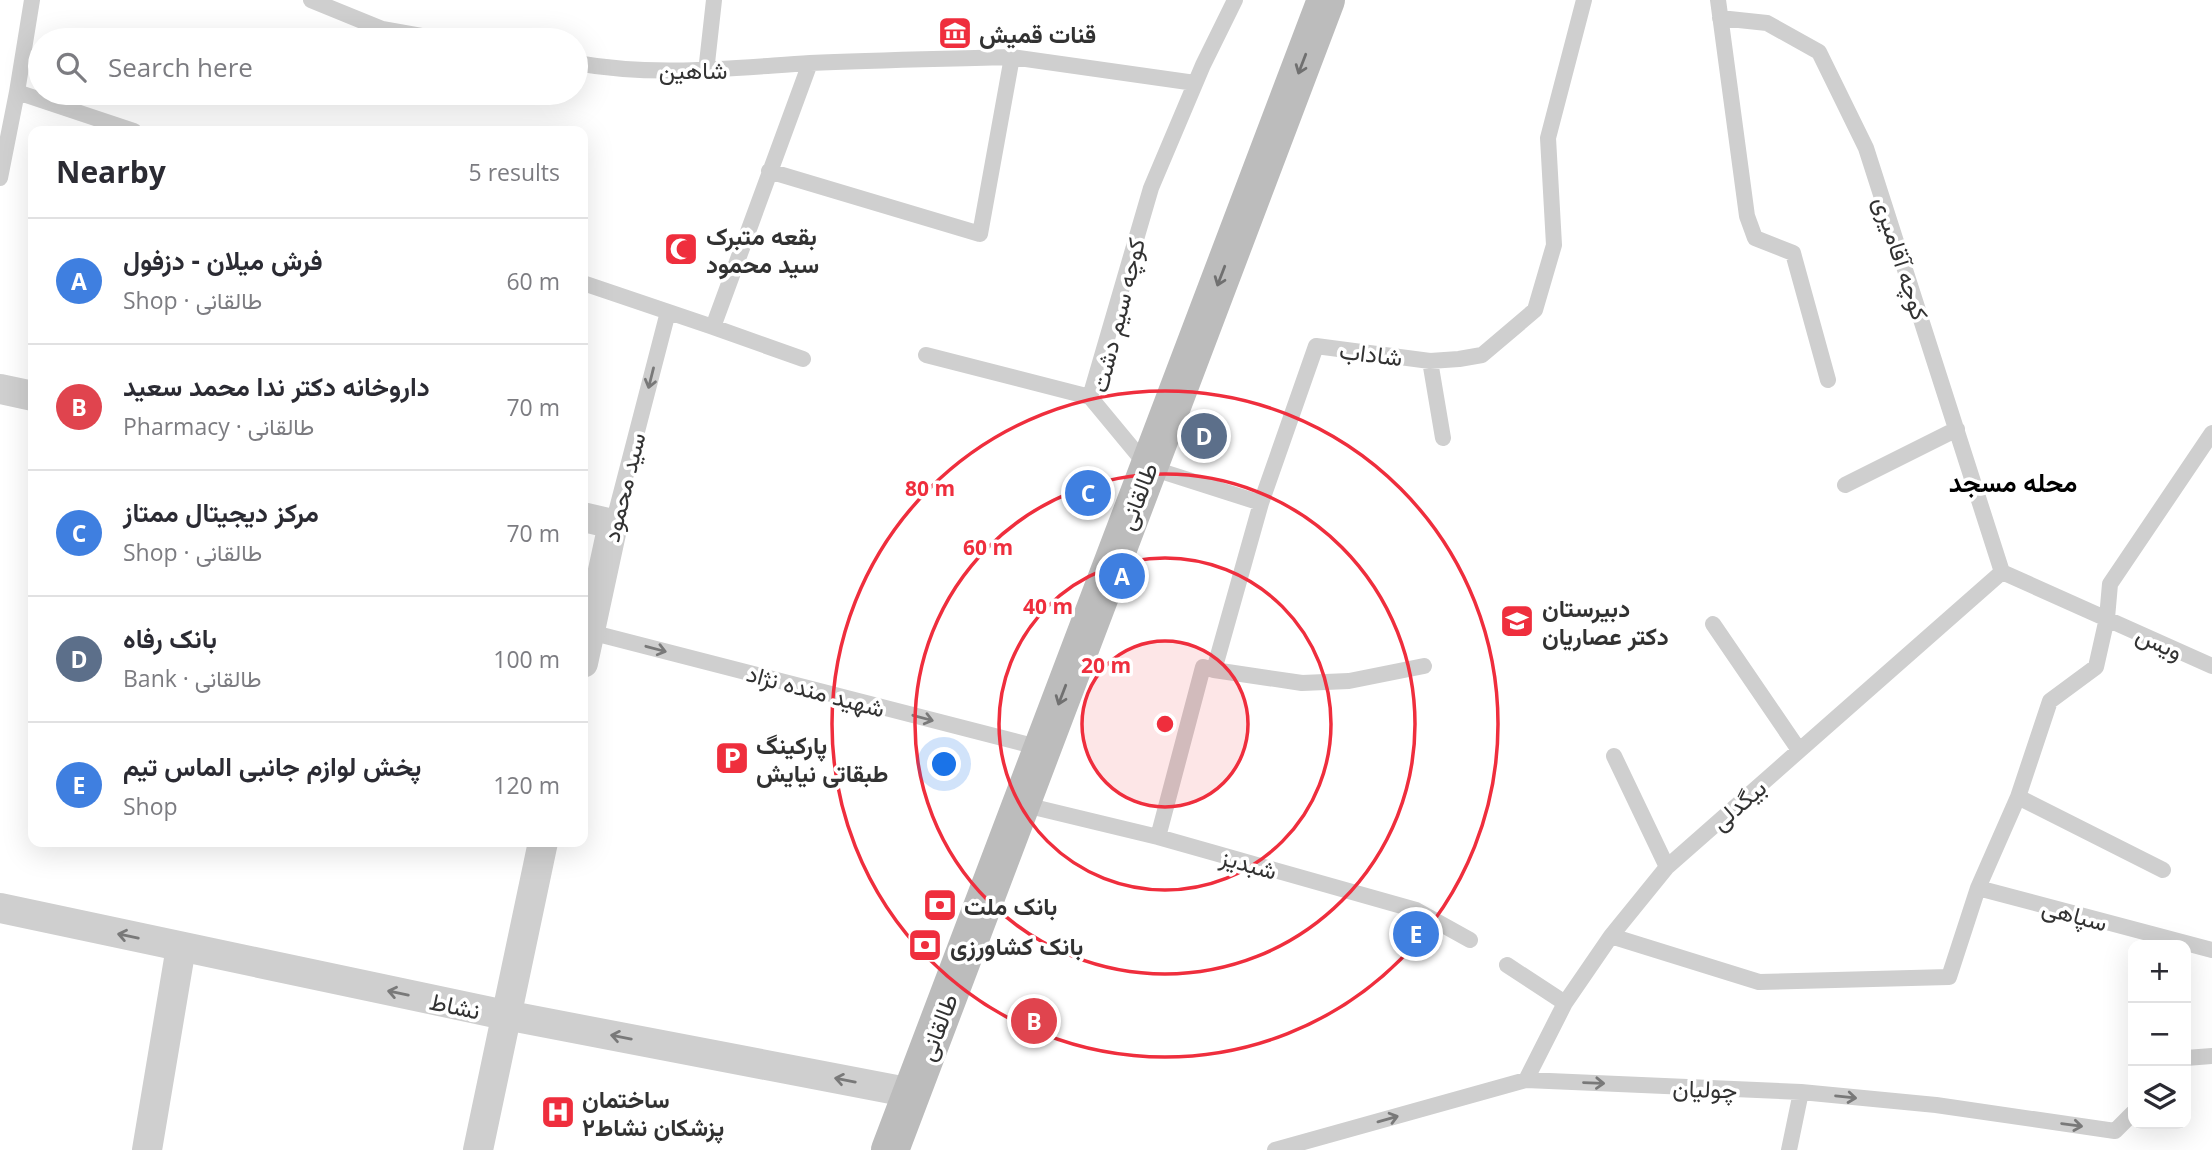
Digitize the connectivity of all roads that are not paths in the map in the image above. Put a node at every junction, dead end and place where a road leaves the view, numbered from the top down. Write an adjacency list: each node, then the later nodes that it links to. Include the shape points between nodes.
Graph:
1 (32, 0): 15 (lane)
2 (311, 0): 9 (lane)
3 (714, 0): 13 (lane)
4 (1235, 0): 14 (lane, کوچه سیم دشت)
5 (1326, 0): 35 (main road, طالقانی, one-way to 35)
6 (1584, 0): 27 (lane, شاداب, via 1548,138 1554,245 1535,310 1482,355)
7 (1717, 0): 8 (lane)
8 (1720, 18): 28 (lane, via 1747,216 1755,239 1793,253); 32 (lane, کوچه آقامیری, via 1767,23 1819,52 1866,148)
9 (380, 28)
10 (1012, 57): 11 (lane, شاهین); 14 (lane, شاهین); 20 (lane, via 980,234)
11 (810, 63): 13 (lane, شاهین); 20 (lane)
12 (588, 65): 13 (lane, شاهین)
13 (706, 72)
14 (1195, 83): 31 (lane, کوچه سیم دشت, via 1151,188)
15 (17, 92): 16 (lane); 19 (lane)
16 (28, 96)
17 (56, 105): 18 (lane)
18 (119, 126)
19 (4, 135): 21 (lane)
20 (769, 172): 24 (lane)
21 (0, 178)
22 (588, 285): 23 (lane)
23 (668, 312): 24 (lane); 39 (lane, سید محمود, one-way to 39)
24 (713, 327): 26 (lane)
25 (926, 355): 31 (lane)
26 (803, 359)
27 (1430, 360): 34 (lane); 37 (lane, شاداب, via 1316,346)
28 (1828, 380)
29 (0, 389): 30 (street)
30 (28, 395)
31 (1090, 397): 35 (lane, کوچه سیم دشت)
32 (1957, 429): 36 (lane); 40 (lane, کوچه آقامیری)
33 (2212, 433): 41 (lane, via 2110,584)
34 (1443, 438)
35 (1148, 467): 37 (lane); 48 (main road, طالقانی, one-way to 48)
36 (1845, 485)
37 (1261, 503): 47 (lane, شاداب)
38 (588, 518): 39 (street)
39 (613, 524): 43 (street, سید محمود)
40 (2002, 572): 41 (lane, ویس); 49 (lane, بیگدلی)
41 (2107, 618): 46 (lane, ویس); 51 (lane, via 2096,667 2050,701)
42 (1713, 624): 49 (lane)
43 (590, 632): 44 (street, سید محمود); 48 (lane, شهید منده نژاد, one-way to 48)
44 (588, 641)
45 (1424, 666): 47 (lane, via 1349,681 1302,682)
46 (2212, 666)
47 (1214, 670): 53 (lane, شاداب, via 1203,667)
48 (1041, 748): 52 (main road, طالقانی)
49 (1800, 750): 55 (lane, بیگدلی)
50 (1614, 756): 55 (lane)
51 (2018, 797): 56 (lane); 57 (lane)
52 (1021, 804): 53 (lane, شبدیز); 70 (main road, طالقانی)
53 (1158, 837): 60 (lane, شبدیز, via 1416,909)
54 (542, 847): 65 (street)
55 (1667, 867): 59 (lane, بیگدلی)
56 (2163, 870)
57 (1978, 888): 59 (lane, via 1949,976 1759,982); 62 (lane, سپاهی)
58 (0, 908): 61 (street, نشاط, one-way to 58)
59 (1611, 936): 64 (lane, بیگدلی)
60 (1470, 940)
61 (181, 947): 65 (street, نشاط, one-way to 61); 73 (street)
62 (2212, 950)
63 (1507, 965): 64 (lane)
64 (1565, 1003): 68 (lane, بیگدلی)
65 (505, 1015): 70 (street, نشاط, one-way to 65); 74 (street)
66 (2212, 1056): 67 (lane)
67 (2191, 1058)
68 (1526, 1080): 69 (lane, چولیان, one-way to 69); 72 (lane, چولیان, one-way to 68)
69 (1801, 1092): 71 (lane, چولیان, one-way to 71, via 1936,1105 2115,1131); 78 (lane)
70 (912, 1093): 75 (main road, طالقانی)
71 (2128, 1118)
72 (1346, 1131): 76 (lane, چولیان); 77 (lane)
73 (147, 1150)
74 (478, 1150)
75 (890, 1150)
76 (1275, 1150)
77 (1343, 1150)
78 (1789, 1150)

